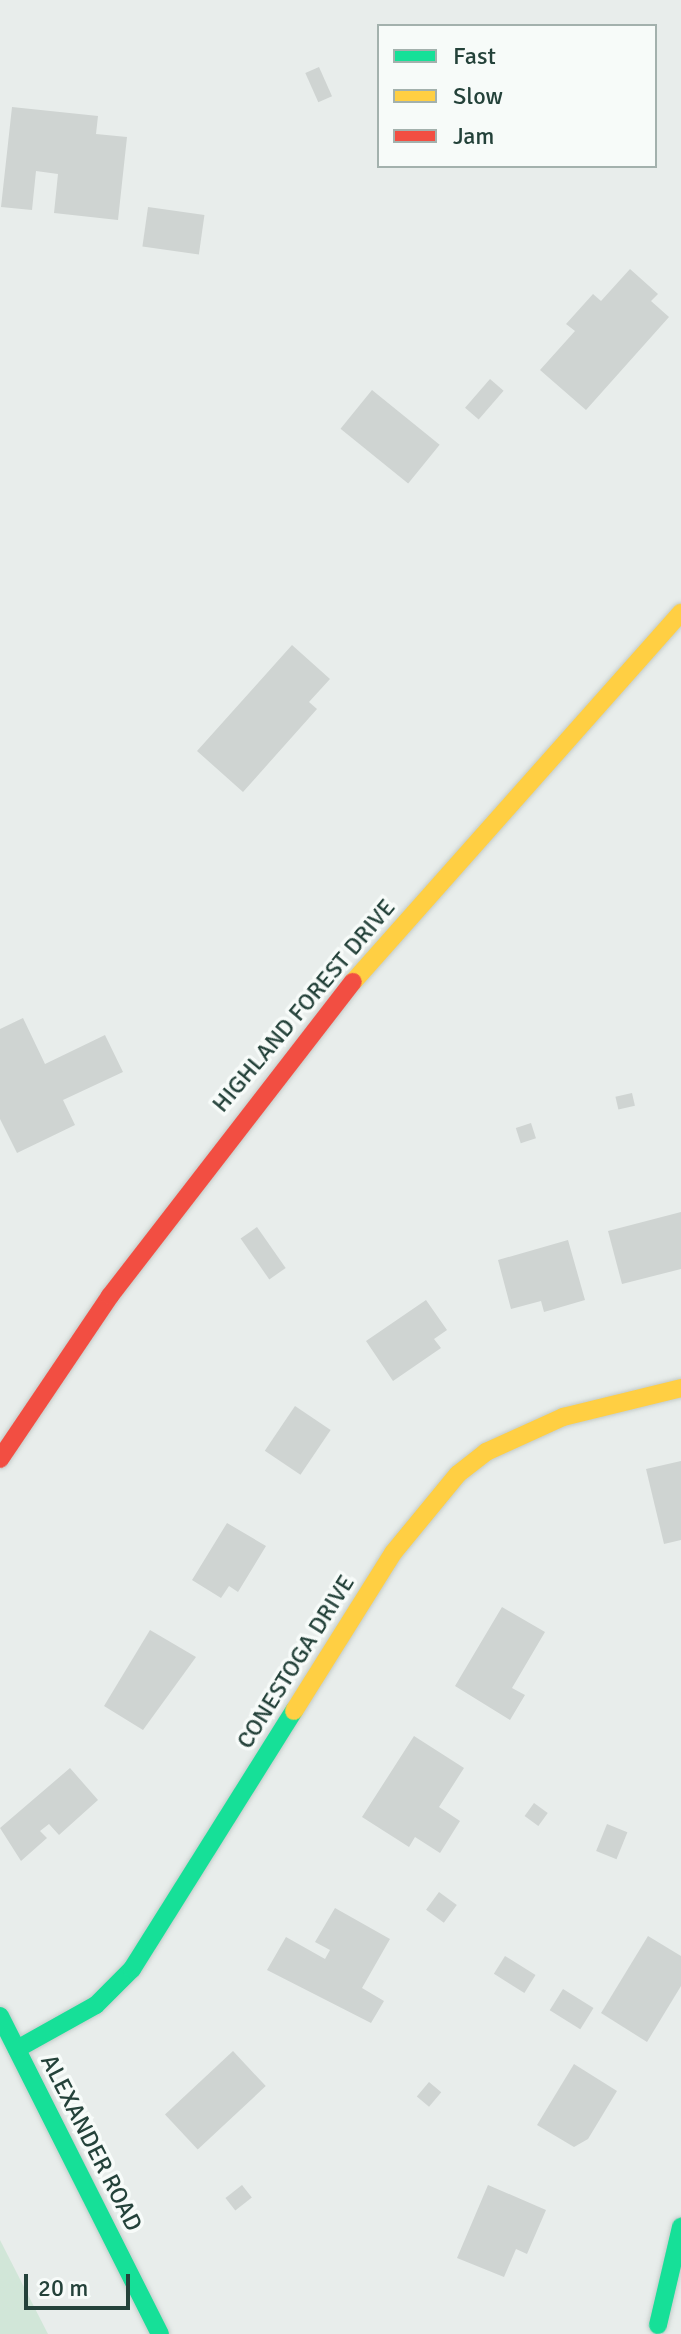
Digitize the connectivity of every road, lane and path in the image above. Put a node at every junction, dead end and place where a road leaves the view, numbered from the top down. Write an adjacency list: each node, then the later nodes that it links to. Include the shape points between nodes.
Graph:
1 (681, 612): 3 (street, HIGHLAND FOREST DRIVE, via 333,1004 110,1296)
2 (681, 1388): 5 (street, CONESTOGA DRIVE, via 524,1432 486,1452 436,1495 132,1969 96,2005)
3 (0, 1459)
4 (0, 2016): 5 (street, ALEXANDER ROAD)
5 (17, 2049): 8 (street, ALEXANDER ROAD)
6 (681, 2227): 7 (street)
7 (658, 2325)
8 (160, 2334)

